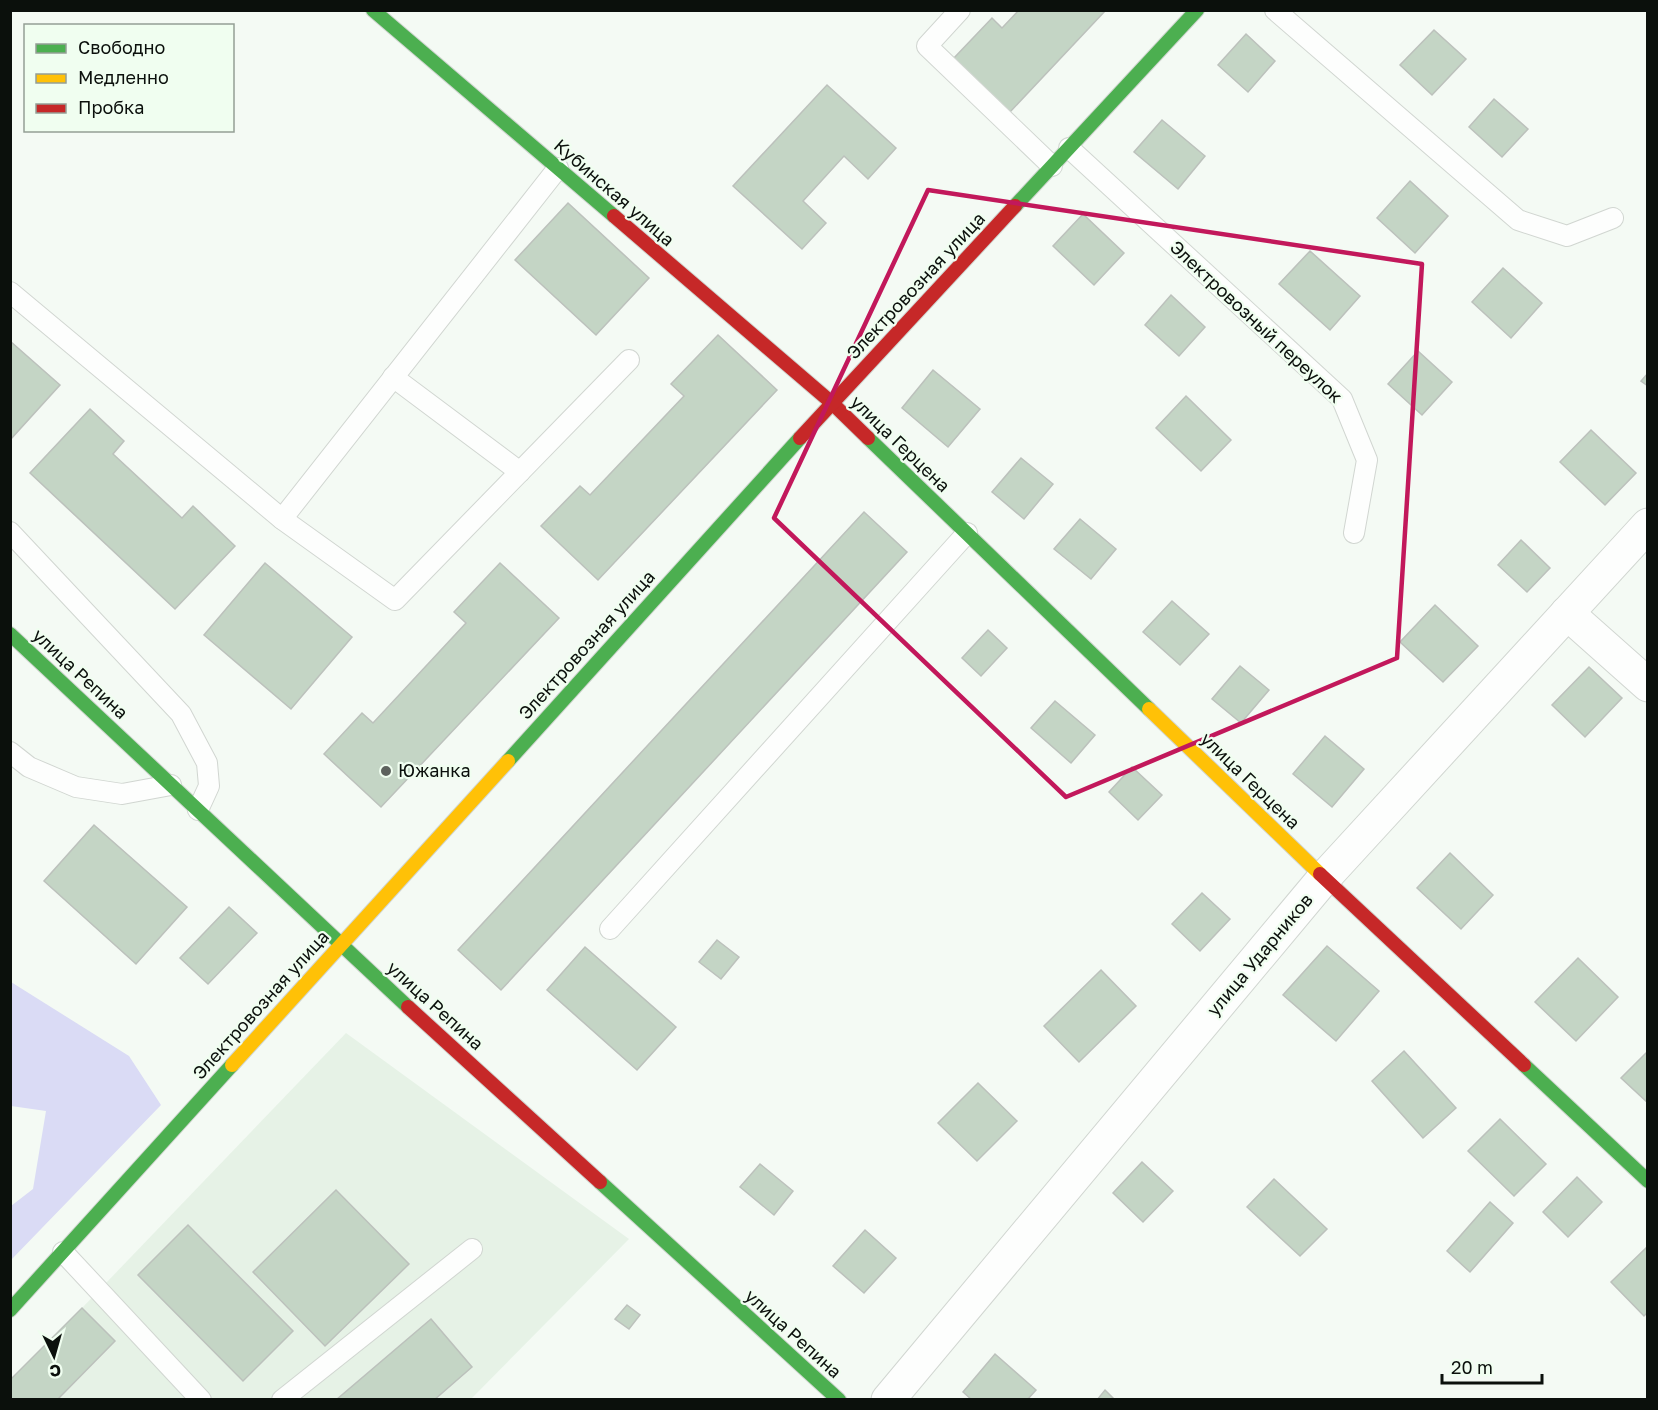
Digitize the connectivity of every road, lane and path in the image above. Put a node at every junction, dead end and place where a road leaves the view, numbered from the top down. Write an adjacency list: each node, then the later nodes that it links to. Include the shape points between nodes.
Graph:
1 (374, 10): 7 (street, Кубинская улица)
2 (960, 10): 6 (lane, via 927,46)
3 (1197, 10): 5 (street, Электровозная улица)
4 (1275, 10): 8 (lane, via 1518,220 1567,237)
5 (1069, 148): 6 (street, Электровозная улица); 18 (lane, Электровозный переулок, via 1342,399 1367,460)
6 (1052, 166): 12 (street, Электровозная улица)
7 (558, 168): 11 (lane); 12 (street, Кубинская улица)
8 (1613, 218)
9 (10, 292): 14 (lane)
10 (629, 360): 13 (lane)
11 (393, 377): 13 (lane); 14 (lane)
12 (832, 403): 17 (street, улица Герцена); 27 (street, Электровозная улица)
13 (520, 472): 14 (lane, via 396,600)
14 (282, 519)
15 (1647, 525): 19 (street, улица Ударников)
16 (10, 532): 24 (lane, via 181,714 207,763 209,786)
17 (967, 533): 25 (street, улица Герцена); 26 (lane)
18 (1354, 533)
19 (1567, 613): 21 (street); 25 (street, улица Ударников)
20 (10, 634): 23 (street, улица Репина)
21 (1647, 685)
22 (10, 752): 23 (lane, via 28,767 76,787 122,794)
23 (171, 784): 24 (street, улица Репина)
24 (198, 810): 27 (street, улица Репина)
25 (1324, 878): 28 (street, улица Герцена); 35 (street, улица Ударников)
26 (610, 929)
27 (340, 944): 30 (street, Электровозная улица); 34 (street, улица Репина)
28 (1647, 1181)
29 (472, 1249): 33 (lane)
30 (63, 1252): 31 (street, Электровозная улица); 32 (lane)
31 (10, 1310)
32 (201, 1400)
33 (282, 1400)
34 (838, 1400)
35 (888, 1400)

